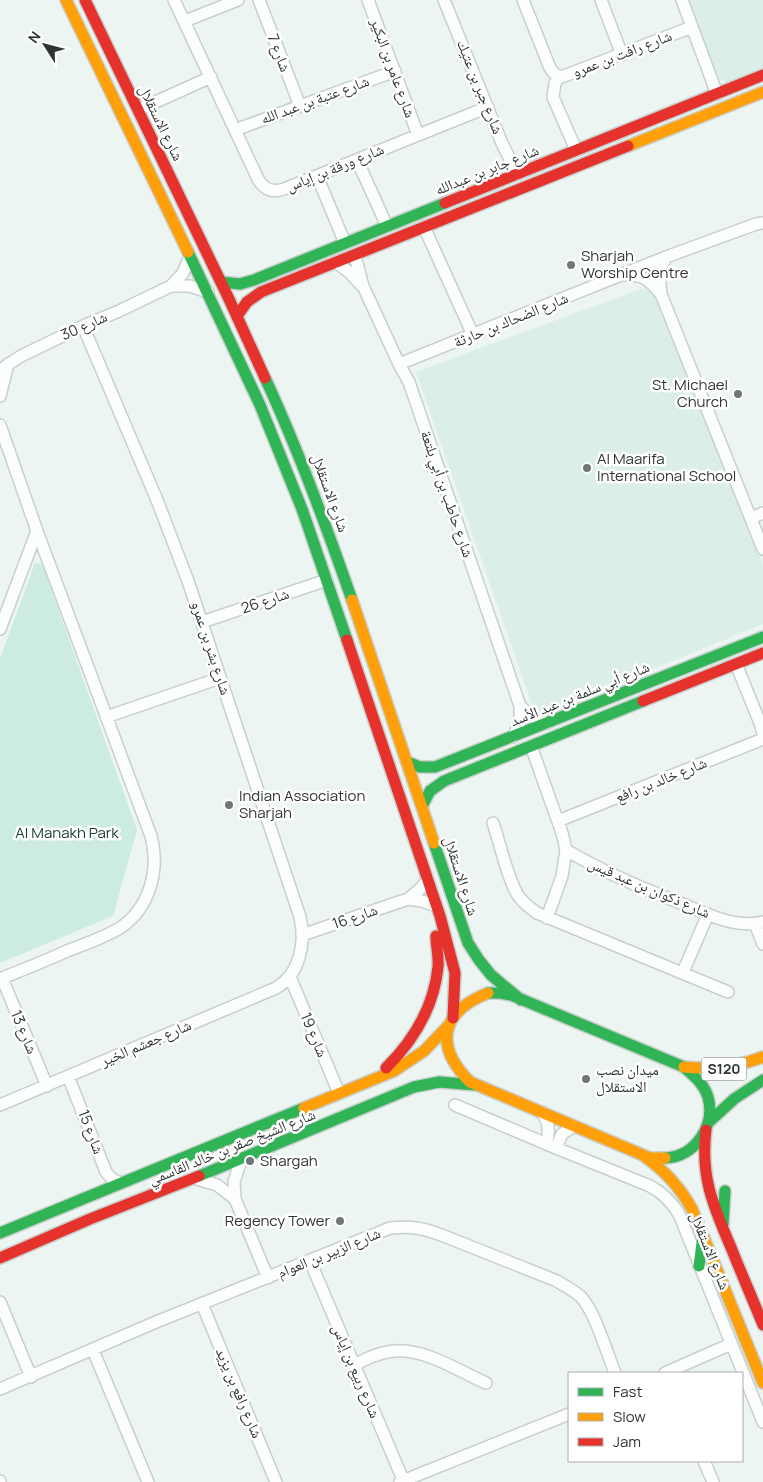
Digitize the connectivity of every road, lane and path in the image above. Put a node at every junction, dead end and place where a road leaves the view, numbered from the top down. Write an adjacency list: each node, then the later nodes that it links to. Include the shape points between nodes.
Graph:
1 (66, 0): 34 (main road)
2 (86, 0): 22 (main road, شارع الاستقلال)
3 (174, 0): 11 (street, شارع ورقة بن إياس)
4 (238, 0): 11 (street)
5 (259, 0): 20 (street, شارع 7)
6 (368, 0): 14 (street, شارع عامر بن البكير)
7 (444, 0): 21 (street, شارع جبر بن عتيك)
8 (524, 0): 15 (street)
9 (601, 0): 13 (street)
10 (682, 0): 12 (street)
11 (185, 21): 17 (street, شارع ورقة بن إياس)
12 (692, 27): 13 (street, شارع رافت بن عمرو); 19 (street)
13 (622, 55): 15 (street, شارع رافت بن عمرو, via 564,76)
14 (395, 71): 20 (street, شارع عتبة بن عبد الله); 24 (street, شارع عامر بن البكير)
15 (556, 74): 25 (street, via 553,97)
16 (763, 75): 19 (main road, شارع جابر بن عبدالله)
17 (211, 77): 22 (street); 23 (street, شارع ورقة بن إياس)
18 (763, 92): 31 (main road, شارع جابر بن عبدالله)
19 (717, 94): 25 (main road, شارع جابر بن عبدالله)
20 (300, 106): 23 (street, شارع عتبة بن عبد الله)
21 (488, 107): 24 (street, شارع ورقة بن إياس); 27 (street, شارع جبر بن عتيك)
22 (138, 110): 40 (main road, شارع الاستقلال)
23 (235, 130): 28 (street, شارع ورقة بن إياس, via 261,185 266,189 278,191)
24 (418, 135): 26 (street, شارع ورقة بن إياس)
25 (576, 150): 27 (main road, شارع جابر بن عبدالله)
26 (357, 160): 28 (street, شارع ورقة بن إياس); 30 (street)
27 (516, 174): 30 (main road, شارع جابر بن عبدالله)
28 (317, 176): 32 (street)
29 (763, 223): 36 (street, شارع الضحاك بن حارثة)
30 (387, 226): 32 (main road, شارع جابر بن عبدالله)
31 (424, 228): 35 (main road, شارع جابر بن عبدالله); 47 (street)
32 (345, 242): 33 (main road, شارع جابر بن عبدالله)
33 (334, 247): 38 (main road, via 316,261 314,266); 40 (main road, شارع جابر بن عبدالله, via 247,282)
34 (190, 256): 41 (street, شارع 30, via 183,273); 43 (main road)
35 (354, 256): 37 (main road, شارع جابر بن عبدالله); 42 (street, شارع حاطب بن أبي بلتعة)
36 (666, 258): 39 (street, شارع الضحاك بن حارثة); 44 (street, via 659,277)
37 (337, 263): 38 (main road, شارع جابر بن عبدالله); 42 (street, شارع حاطب بن أبي بلتعة)
38 (318, 270): 45 (main road, شارع جابر بن عبدالله, via 256,295)
39 (624, 274): 44 (street, via 646,278); 47 (street, شارع الضحاك بن حارثة)
40 (221, 282): 45 (main road, شارع الاستقلال)
41 (171, 286): 43 (street, via 190,286); 46 (street, شارع 30)
42 (363, 286): 48 (street, شارع حاطب بن أبي بلتعة)
43 (208, 292): 56 (main road, via 275,440)
44 (661, 294): 53 (street)
45 (236, 316): 72 (main road, شارع الاستقلال, via 280,408 310,482)
46 (82, 326): 49 (street, شارع 30); 57 (street, شارع بشر بن عمرو, via 158,500)
47 (473, 335): 48 (street, شارع الضحاك بن حارثة)
48 (399, 364): 63 (street, شارع حاطب بن أبي بلتعة, via 409,382)
49 (4, 367): 50 (street)
50 (0, 396)
51 (0, 425): 54 (street)
52 (763, 513): 53 (street)
53 (751, 518): 55 (street)
54 (37, 531): 58 (street); 64 (street)
55 (763, 549)
56 (327, 580): 57 (street, شارع 26); 73 (main road)
57 (202, 622): 62 (street, شارع بشر بن عمرو)
58 (0, 629)
59 (763, 637): 65 (main road, شارع أبي سلمة بن عبد الأسد)
60 (763, 654): 61 (main road, شارع أبي سلمة بن عبد الأسد)
61 (736, 664): 66 (street); 70 (main road, شارع أبي سلمة بن عبد الأسد)
62 (220, 678): 64 (street); 84 (street, شارع بشر بن عمرو, via 300,917)
63 (520, 706): 65 (street, via 532,717); 67 (street, شارع حاطب بن أبي بلتعة, via 520,722)
64 (106, 717): 88 (street, via 153,846 155,865 150,888 139,909 121,926)
65 (547, 723): 67 (main road, شارع أبي سلمة بن عبد الأسد)
66 (763, 734)
67 (513, 737): 69 (main road, شارع أبي سلمة بن عبد الأسد)
68 (763, 739): 75 (street, شارع خالد بن رافع)
69 (502, 742): 71 (main road, via 494,750); 72 (main road, شارع أبي سلمة بن عبد الأسد, via 435,767 418,767)
70 (531, 746): 71 (main road, شارع أبي سلمة بن عبد الأسد); 75 (street)
71 (495, 761): 74 (main road, شارع أبي سلمة بن عبد الأسد, via 439,783)
72 (407, 762): 74 (main road, شارع الاستقلال)
73 (392, 772): 74 (main road, via 402,784 410,804 416,808); 78 (main road)
74 (422, 806): 90 (main road, شارع الاستقلال, via 473,952 486,970)
75 (558, 821): 77 (street)
76 (493, 823): 82 (street, via 513,886 527,905)
77 (566, 850): 81 (street, شارع ذكوان بن عبد قيس, via 600,870); 82 (street, via 562,876)
78 (428, 880): 79 (street, شارع 16); 80 (main road)
79 (408, 899): 80 (street, via 422,901); 84 (street, شارع 16)
80 (438, 911): 91 (main road, via 454,974); 95 (main road, via 437,974 427,1012 406,1047)
81 (708, 914): 83 (street, شارع ذكوان بن عبد قيس, via 740,923); 86 (street)
82 (547, 918): 86 (street)
83 (759, 923): 85 (street)
84 (302, 935): 87 (street, شارع بشر بن عمرو, via 298,962)
85 (763, 944)
86 (684, 972): 89 (street)
87 (290, 977): 94 (street, شارع جعشم الخير, via 276,988); 99 (street, شارع 19)
88 (1, 979): 97 (street, شارع 13)
89 (728, 992)
90 (521, 1000): 91 (main road, شارع الشيخ صقر بن خالد القاسمي, via 500,993 483,994 467,1001); 93 (main road)
91 (451, 1022): 95 (main road, شارع الشيخ صقر بن خالد القاسمي, via 415,1058); 98 (main road, via 447,1047 452,1062 461,1075)
92 (763, 1057): 93 (main road, S120, via 725,1068)
93 (684, 1067): 105 (main road, شارع الاستقلال, via 698,1079 708,1095)
94 (68, 1076): 97 (street, شارع جعشم الخير); 111 (street, شارع 15, via 106,1172)
95 (372, 1080): 99 (main road, شارع الشيخ صقر بن خالد القاسمي)
96 (763, 1080): 105 (main road, S120, via 731,1101)
97 (47, 1086): 100 (street, شارع جعشم الخير)
98 (479, 1086): 102 (main road); 107 (main road, شارع الشيخ صقر بن خالد القاسمي, via 439,1082 414,1087)
99 (339, 1093): 103 (main road, شارع الشيخ صقر بن خالد القاسمي)
100 (0, 1105)
101 (455, 1105): 106 (street, شارع الاستقلال)
102 (542, 1112): 104 (main road); 106 (street, via 549,1128)
103 (289, 1114): 107 (main road, via 289,1125 269,1138); 111 (main road, شارع الشيخ صقر بن خالد القاسمي)
104 (574, 1126): 106 (street); 108 (main road)
105 (708, 1126): 108 (main road, via 695,1146 679,1156 660,1159); 114 (main road, شارع الاستقلال, via 704,1148 705,1176)
106 (551, 1146): 119 (street, شارع الاستقلال, via 650,1186 667,1197 679,1214)
107 (262, 1151): 109 (main road, شارع الشيخ صقر بن خالد القاسمي)
108 (641, 1154): 116 (main road, شارع الاستقلال, via 678,1186)
109 (243, 1159): 110 (main road, شارع الشيخ صقر بن خالد القاسمي); 113 (street, via 234,1182)
110 (195, 1178): 113 (street, via 217,1185); 117 (main road, شارع الشيخ صقر بن خالد القاسمي)
111 (120, 1183): 115 (main road, شارع الشيخ صقر بن خالد القاسمي)
112 (725, 1191): 114 (main road)
113 (235, 1198): 121 (street)
114 (723, 1228): 122 (main road, شارع الاستقلال)
115 (0, 1233)
116 (703, 1235): 119 (main road); 136 (main road, شارع الاستقلال)
117 (4, 1256): 120 (street)
118 (310, 1261): 121 (street, شارع الزبير بن العوام); 129 (street, شارع ربيع بن إياس); 130 (street, شارع الزبير بن العوام, via 390,1228 426,1229 557,1281 580,1296 592,1315)
119 (700, 1266): 127 (street, شارع الاستقلال)
120 (0, 1271)
121 (268, 1278): 125 (street, شارع الزبير بن العوام)
122 (751, 1296): 123 (main road); 126 (main road, شارع الاستقلال)
123 (763, 1300)
124 (0, 1302): 134 (street)
125 (202, 1304): 128 (street, شارع الزبير بن العوام); 142 (street, شارع رافع بن يزيد)
126 (763, 1325)
127 (731, 1344): 131 (street); 132 (street, شارع الاستقلال)
128 (93, 1350): 134 (street, شارع الزبير بن العوام); 141 (street)
129 (354, 1365): 135 (street, via 381,1353 407,1351 430,1357); 143 (street, شارع ربيع بن إياس)
130 (615, 1372)
131 (667, 1372)
132 (742, 1372)
133 (743, 1373): 139 (street, شارع الاستقلال)
134 (30, 1377): 137 (street, شارع الزبير بن العوام)
135 (486, 1383)
136 (763, 1383)
137 (0, 1389)
138 (568, 1414): 143 (street)
139 (763, 1422)
140 (704, 1462): 144 (street)
141 (148, 1482)
142 (276, 1482)
143 (402, 1482)
144 (713, 1482)

